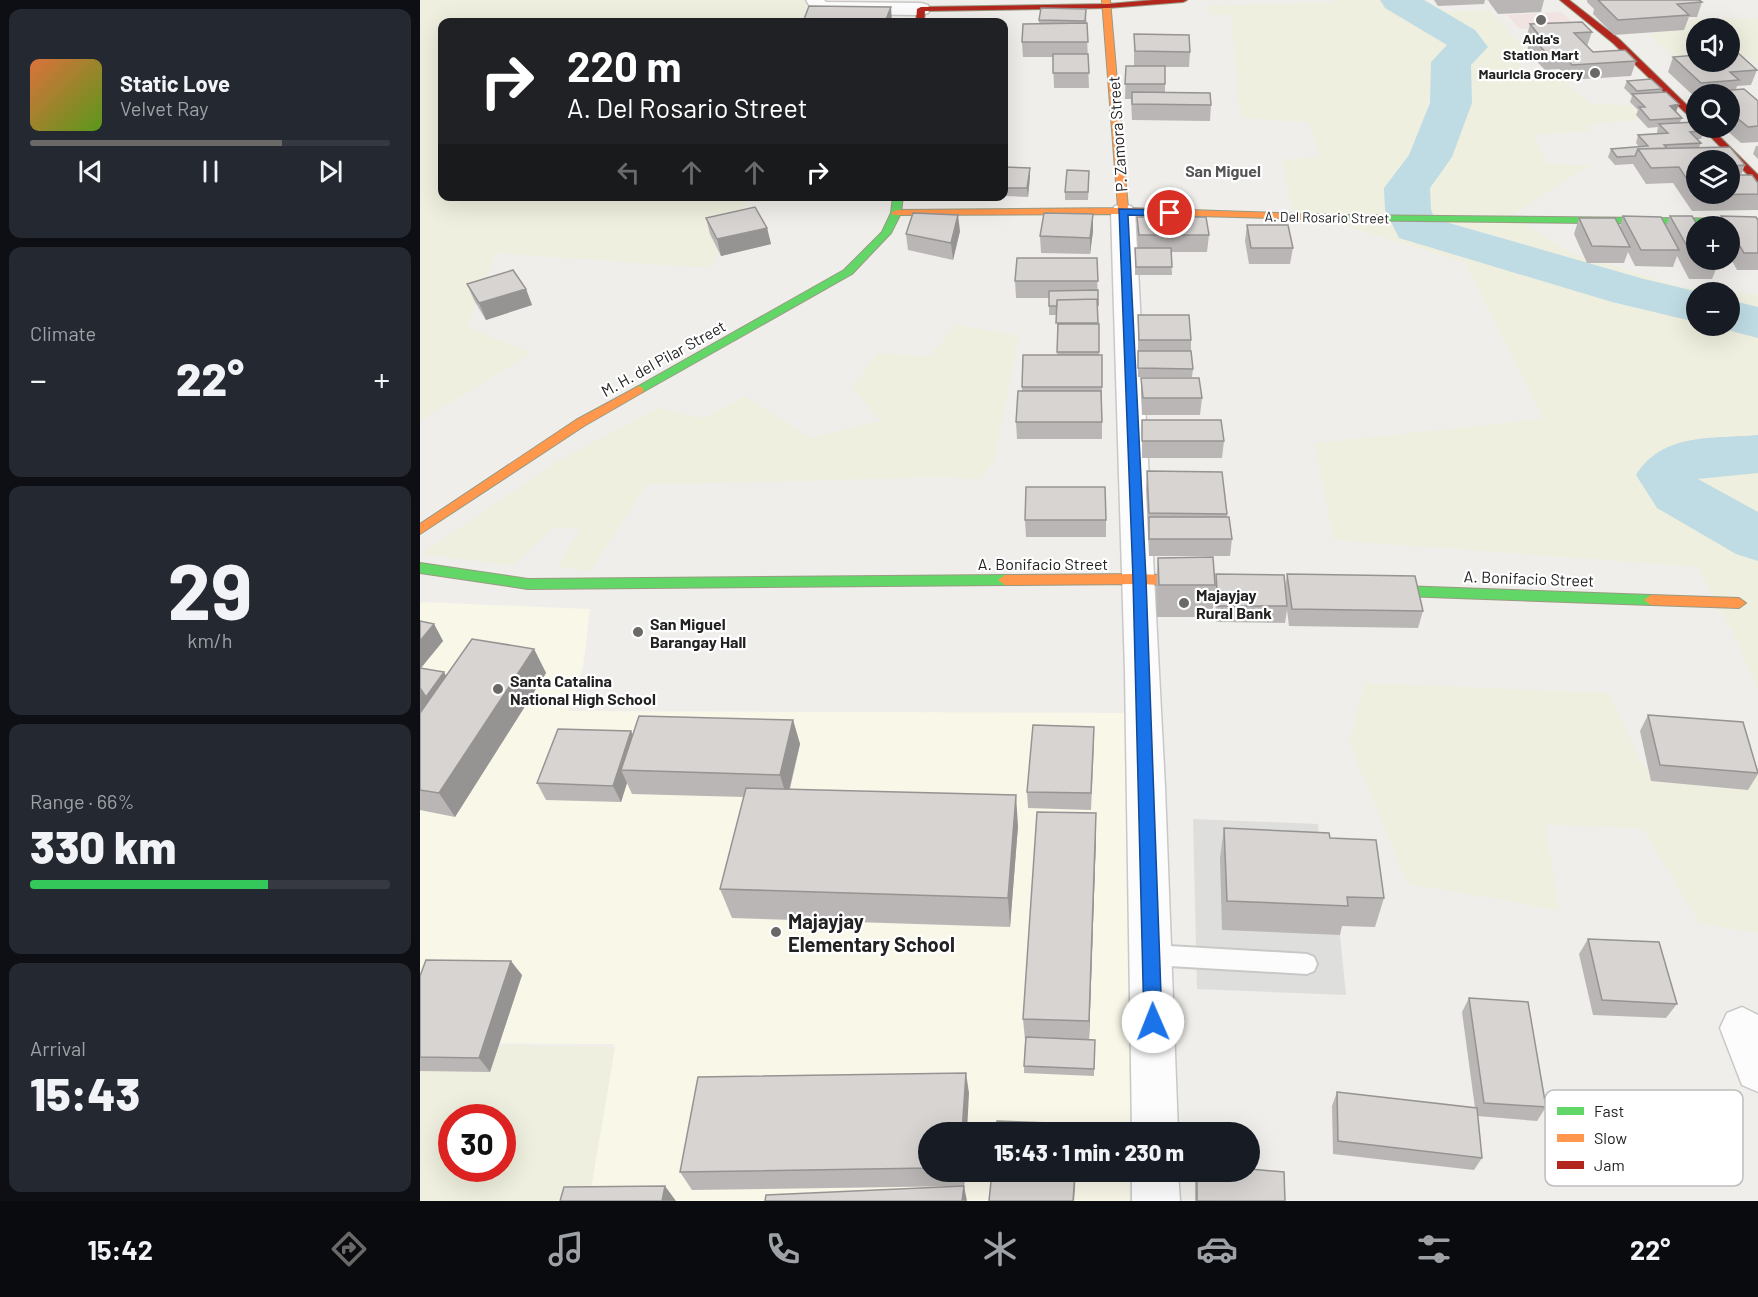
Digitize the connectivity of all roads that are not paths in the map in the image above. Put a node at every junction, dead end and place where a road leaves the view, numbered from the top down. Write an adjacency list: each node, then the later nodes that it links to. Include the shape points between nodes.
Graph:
1 (1183, 0): 3 (main road)
2 (1564, 0): 6 (main road, via 1640,61)
3 (1107, 3): 5 (main road); 10 (main road, P. Zamora Street)
4 (818, 4): 5 (street)
5 (920, 16)
6 (1686, 108)
7 (1716, 138): 8 (main road)
8 (1758, 180)
9 (897, 201): 11 (main road, M. H. del Pilar Street)
10 (1123, 212): 11 (main road, A. Del Rosario Street); 12 (main road, A. Del Rosario Street); 15 (street, P. Zamora Street)
11 (896, 213): 13 (main road, M. H. del Pilar Street, via 886,233 848,272 580,423)
12 (1758, 222)
13 (420, 530)
14 (420, 568): 15 (main road, A. Bonifacio Street, via 528,584)
15 (1140, 579): 16 (main road, A. Bonifacio Street); 19 (street, P. Zamora Street)
16 (1211, 582)
17 (1354, 589): 18 (main road, A. Bonifacio Street)
18 (1739, 603)
19 (1152, 955): 20 (lane); 23 (street, P. Zamora Street)
20 (1307, 964)
21 (1742, 1028): 22 (street)
22 (1758, 1070)
23 (1155, 1122)
24 (1155, 1182): 25 (street)
25 (1156, 1201)

